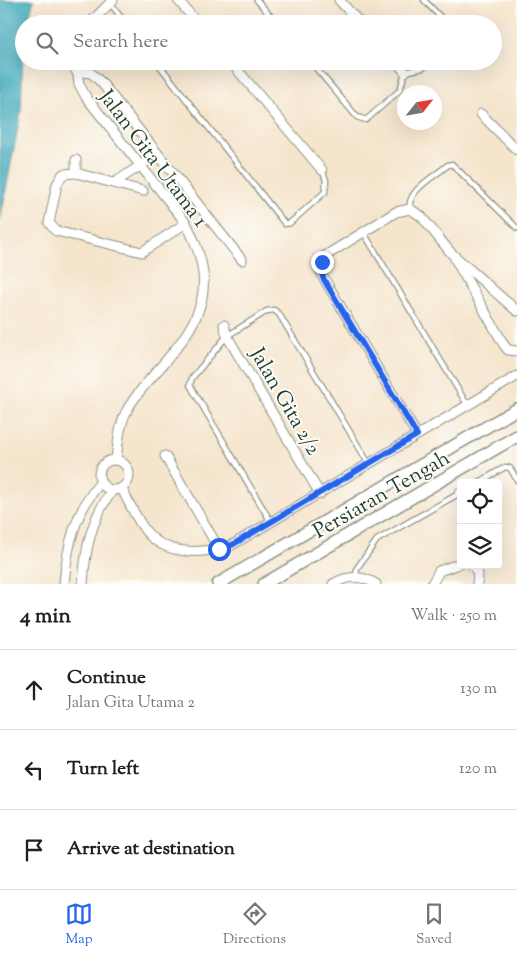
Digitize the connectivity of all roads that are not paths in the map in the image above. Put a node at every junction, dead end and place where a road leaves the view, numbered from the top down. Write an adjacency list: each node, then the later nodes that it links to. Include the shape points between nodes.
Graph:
1 (178, 0): 8 (street)
2 (257, 0): 9 (lane)
3 (339, 0): 10 (street)
4 (424, 0): 11 (lane)
5 (111, 1): 6 (street); 7 (lane)
6 (98, 15)
7 (120, 15)
8 (190, 15)
9 (270, 15)
10 (353, 15)
11 (438, 15)
12 (77, 70): 23 (street, Jalan Gita Utama 1, via 86,97)
13 (84, 70): 21 (street, via 95,76)
14 (163, 70): 24 (lane, via 285,224 325,192 326,180)
15 (238, 70): 24 (street)
16 (318, 70): 18 (lane, via 361,120 370,118 400,90)
17 (415, 70): 18 (lane)
18 (406, 72)
19 (481, 114): 20 (street)
20 (517, 150)
21 (158, 154): 23 (street); 33 (street)
22 (76, 160): 25 (street)
23 (139, 165): 26 (street); 29 (street, Jalan Gita Utama 1)
24 (322, 170)
25 (76, 173): 26 (street); 29 (street, via 63,174 57,184 50,223 56,231 142,252)
26 (114, 183): 27 (street)
27 (143, 191)
28 (410, 209): 30 (lane, via 412,196 452,164); 31 (street, via 396,212); 32 (street, via 421,216)
29 (186, 223): 44 (street, Jalan Gita Utama 1, via 201,258 204,289 200,308 186,336 126,412)
30 (517, 228)
31 (363, 232): 39 (lane); 41 (street, via 332,250 322,262 323,278)
32 (451, 253): 34 (street); 37 (street, via 504,345 508,350)
33 (242, 260)
34 (517, 311)
35 (224, 326): 36 (street, Jalan Gita 2/2)
36 (228, 336): 45 (lane, via 267,311 277,312); 51 (street, Jalan Gita 2/2); 53 (lane, via 192,378 190,385)
37 (517, 351)
38 (517, 376): 39 (street)
39 (468, 406): 41 (street)
40 (517, 409): 60 (street, Persiaran Tengah)
41 (417, 435): 45 (street)
42 (516, 439): 61 (street, Persiaran Tengah)
43 (165, 456): 54 (street)
44 (116, 460): 48 (street, via 103,465); 49 (street, via 125,464 129,472 128,482)
45 (369, 464): 51 (street)
46 (485, 479): 47 (lane, via 506,467)
47 (517, 480)
48 (100, 483): 50 (street); 58 (street, via 82,506 76,520)
49 (122, 489): 50 (street); 54 (street, via 146,531 160,543 172,549 203,553)
50 (112, 491): 59 (street, via 93,525)
51 (320, 494): 53 (street)
52 (457, 495): 57 (lane, via 374,542 357,568)
53 (271, 522): 54 (street)
54 (219, 549)
55 (457, 564): 64 (street, via 439,571)
56 (475, 569): 65 (street, via 478,574)
57 (356, 577): 62 (street, via 347,577); 63 (street, via 364,577)
58 (64, 584)
59 (83, 584)
60 (218, 584)
61 (264, 584)
62 (333, 584)
63 (376, 584)
64 (432, 584)
65 (477, 584)

